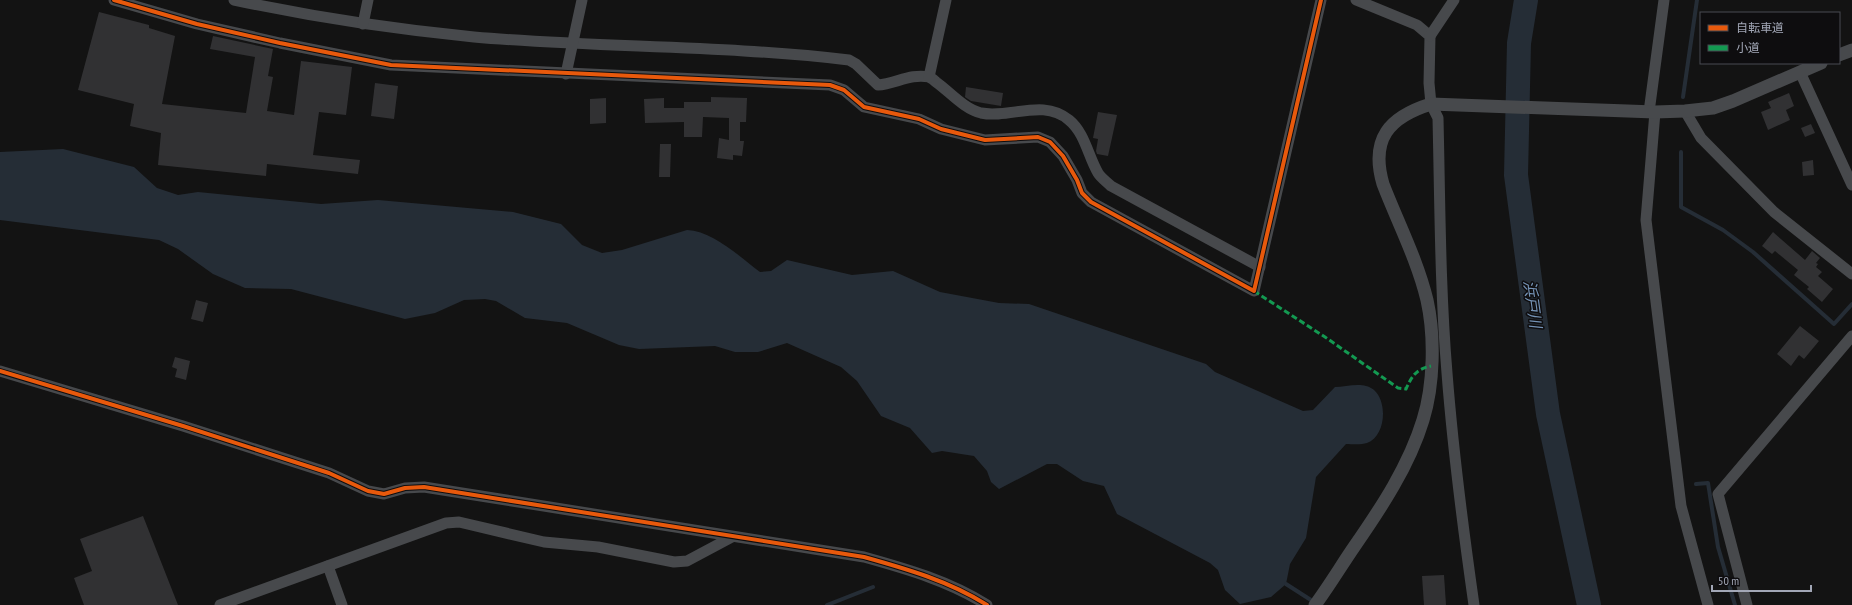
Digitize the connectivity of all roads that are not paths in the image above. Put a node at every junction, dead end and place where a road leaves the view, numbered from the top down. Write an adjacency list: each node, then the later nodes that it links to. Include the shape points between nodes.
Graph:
1 (114, 0): 17 (street, via 280,43 391,64)
2 (234, 0): 10 (street)
3 (368, 0): 10 (street)
4 (582, 0): 12 (street)
5 (946, 0): 18 (street)
6 (1321, 0): 23 (street)
7 (1356, 0): 11 (street)
8 (1454, 0): 11 (street)
9 (1664, 0): 21 (street)
10 (363, 24): 12 (street, via 474,37)
11 (1433, 32): 19 (street, via 1429,82)
12 (573, 43): 17 (street); 18 (street, via 849,60 878,85 901,79)
13 (1852, 50): 14 (street)
14 (1840, 55)
15 (1819, 64): 16 (street)
16 (1800, 72): 20 (street, via 1713,108); 22 (street)
17 (566, 74): 23 (street, via 830,85 844,90 864,108 923,120 941,129 985,140 1038,137 1050,142 1063,156 1082,193 1091,202 1254,291)
18 (929, 77): 23 (street, via 964,105 980,113 997,114 1047,109 1060,114 1070,120 1078,130 1099,174 1111,186)
19 (1431, 104): 21 (street); 32 (street, via 1405,114 1395,122 1385,134 1378,158 1383,184 1416,264 1428,308 1431,366 1427,406 1418,436 1399,475); 33 (street, via 1438,118 1447,372 1458,496)
20 (1685, 111): 21 (street); 24 (street, via 1701,138 1774,212)
21 (1652, 112): 34 (street, via 1646,220 1682,506)
22 (1852, 185)
23 (1260, 267)
24 (1852, 274)
25 (1852, 336): 35 (street, via 1718,494)
26 (0, 370): 27 (street, via 321,470 368,492 384,494 405,488 424,487)
27 (732, 537): 28 (street, via 687,561 674,562 598,547 544,542 459,522 446,523); 31 (street, via 864,557 927,575 956,587)
28 (328, 566): 29 (street); 30 (street)
29 (220, 605)
30 (342, 605)
31 (987, 605)
32 (1315, 605)
33 (1474, 605)
34 (1708, 605)
35 (1747, 605)

